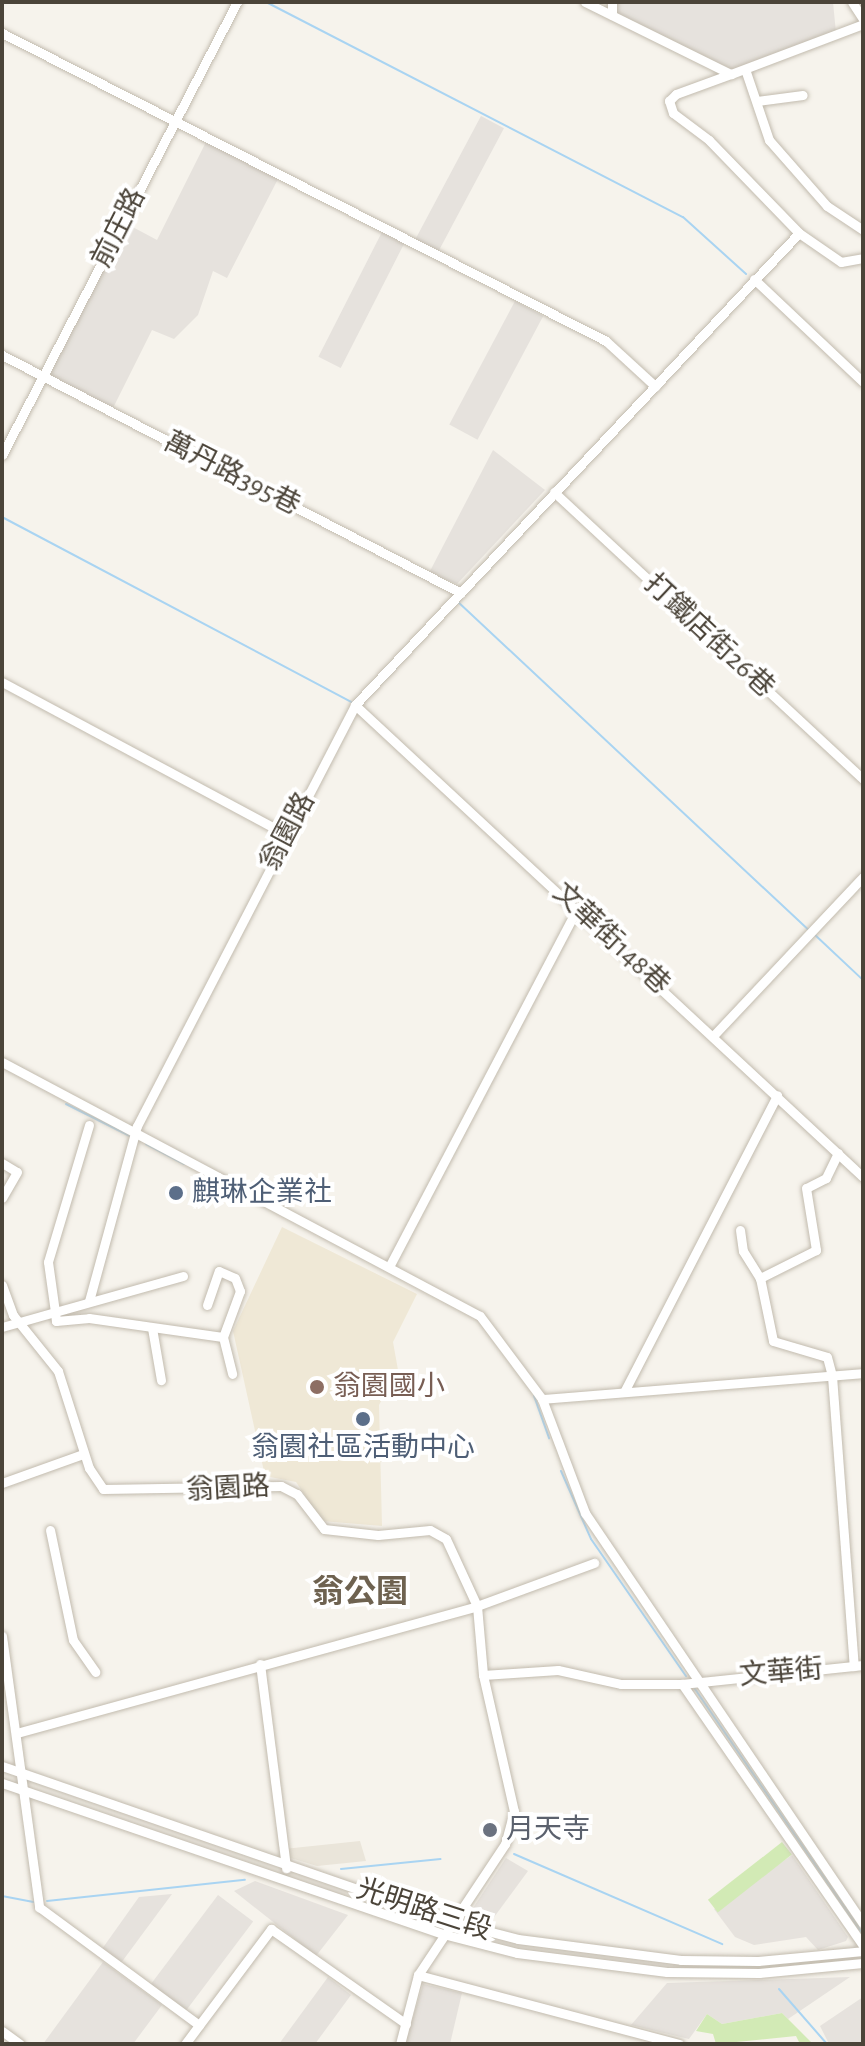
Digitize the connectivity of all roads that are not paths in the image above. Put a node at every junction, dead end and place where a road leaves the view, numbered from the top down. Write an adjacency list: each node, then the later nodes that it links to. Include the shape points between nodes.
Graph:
1 (237, 2): 12 (street, 前庄路)
2 (585, 2): 5 (street)
3 (612, 2): 5 (street)
4 (852, 2): 6 (street)
5 (612, 15): 9 (street)
6 (863, 21): 8 (street)
7 (2, 33): 12 (street)
8 (746, 72): 9 (street); 11 (street)
9 (731, 74): 14 (street, via 676,94 669,101 673,113 709,140)
10 (803, 95): 11 (street)
11 (757, 101): 13 (street, via 769,140 827,206)
12 (176, 120): 18 (street, 前庄路); 20 (street, via 606,341)
13 (863, 230)
14 (799, 233): 15 (street, via 841,262); 16 (street, 翁園路)
15 (863, 258)
16 (754, 279): 19 (street); 20 (street, 翁園路)
17 (2, 355): 18 (street, 萬丹路395巷)
18 (43, 376): 21 (street, 前庄路); 23 (street, 萬丹路395巷)
19 (863, 382)
20 (655, 386): 22 (street, 翁園路)
21 (2, 455)
22 (554, 492): 23 (street, 翁園路); 26 (street, 打鐵店街26巷)
23 (461, 593): 25 (street, 翁園路)
24 (2, 682): 27 (street)
25 (358, 702): 27 (street, 翁園路); 29 (street, 文華街148巷)
26 (863, 779)
27 (286, 834): 34 (street, 翁園路)
28 (863, 877): 30 (street)
29 (578, 907): 30 (street, 文華街148巷); 40 (street)
30 (713, 1036): 32 (street, 文華街148巷)
31 (2, 1062): 34 (street)
32 (777, 1095): 35 (street, 文華街148巷); 55 (street)
33 (89, 1125): 46 (street, via 48,1262)
34 (137, 1132): 40 (street); 44 (street, 翁園路)
35 (838, 1153): 37 (street, 文華街148巷); 42 (street, via 826,1178 806,1188 816,1250)
36 (2, 1163): 38 (street, via 17,1172)
37 (863, 1177)
38 (2, 1198)
39 (740, 1230): 42 (street, via 743,1251)
40 (390, 1265): 56 (street, via 480,1316)
41 (183, 1276): 44 (street)
42 (760, 1278): 53 (street, via 773,1341 827,1357)
43 (2, 1285): 47 (street, 翁園路)
44 (89, 1301): 46 (street)
45 (207, 1305): 50 (street, via 219,1271 235,1278 240,1291)
46 (55, 1312): 47 (street); 49 (street, via 56,1321 89,1318)
47 (20, 1324): 48 (street); 57 (street, 翁園路, via 58,1371)
48 (2, 1327)
49 (152, 1328): 50 (street); 54 (street)
50 (223, 1337): 52 (street)
51 (863, 1373): 53 (street)
52 (232, 1374)
53 (832, 1376): 55 (street); 64 (street)
54 (161, 1380)
55 (624, 1392): 56 (street)
56 (542, 1399): 67 (street, via 585,1513)
57 (83, 1454): 58 (street); 61 (street, 翁園路, via 96,1483 112,1493 281,1486 297,1494 324,1529 378,1535 430,1530 446,1539)
58 (2, 1483)
59 (50, 1530): 65 (street, via 73,1640)
60 (594, 1563): 61 (street)
61 (477, 1606): 63 (street); 66 (street, 翁園路)
62 (2, 1636): 69 (street)
63 (260, 1664): 69 (street); 74 (street)
64 (858, 1666): 67 (street, 文華街)
65 (95, 1672)
66 (483, 1675): 68 (street, via 558,1670 621,1684); 76 (street, 翁園路, via 513,1820 505,1844)
67 (699, 1681): 68 (street); 77 (street)
68 (682, 1684): 79 (street)
69 (17, 1733): 71 (street)
70 (2, 1766): 71 (street, 光明路三段)
71 (20, 1772): 73 (street); 74 (street, 光明路三段)
72 (2, 1783): 73 (street, 光明路三段)
73 (23, 1791): 75 (street, 光明路三段); 83 (street, via 39,1907)
74 (286, 1866): 75 (street); 76 (street, 光明路三段)
75 (282, 1879): 78 (street, 光明路三段)
76 (449, 1921): 78 (street, 翁園路); 79 (street, 光明路三段, via 597,1953 667,1959 758,1961)
77 (863, 1923)
78 (443, 1934): 80 (street, 光明路三段, via 560,1961 667,1972 759,1973); 81 (street, 翁園路)
79 (863, 1948)
80 (863, 1963)
81 (418, 1975): 82 (street, 翁園路); 88 (street)
82 (406, 2024): 83 (street, via 271,1929); 87 (street, 翁園路)
83 (199, 2025): 86 (street)
84 (2, 2031): 85 (street)
85 (20, 2044)
86 (185, 2044)
87 (400, 2044)
88 (679, 2044)

